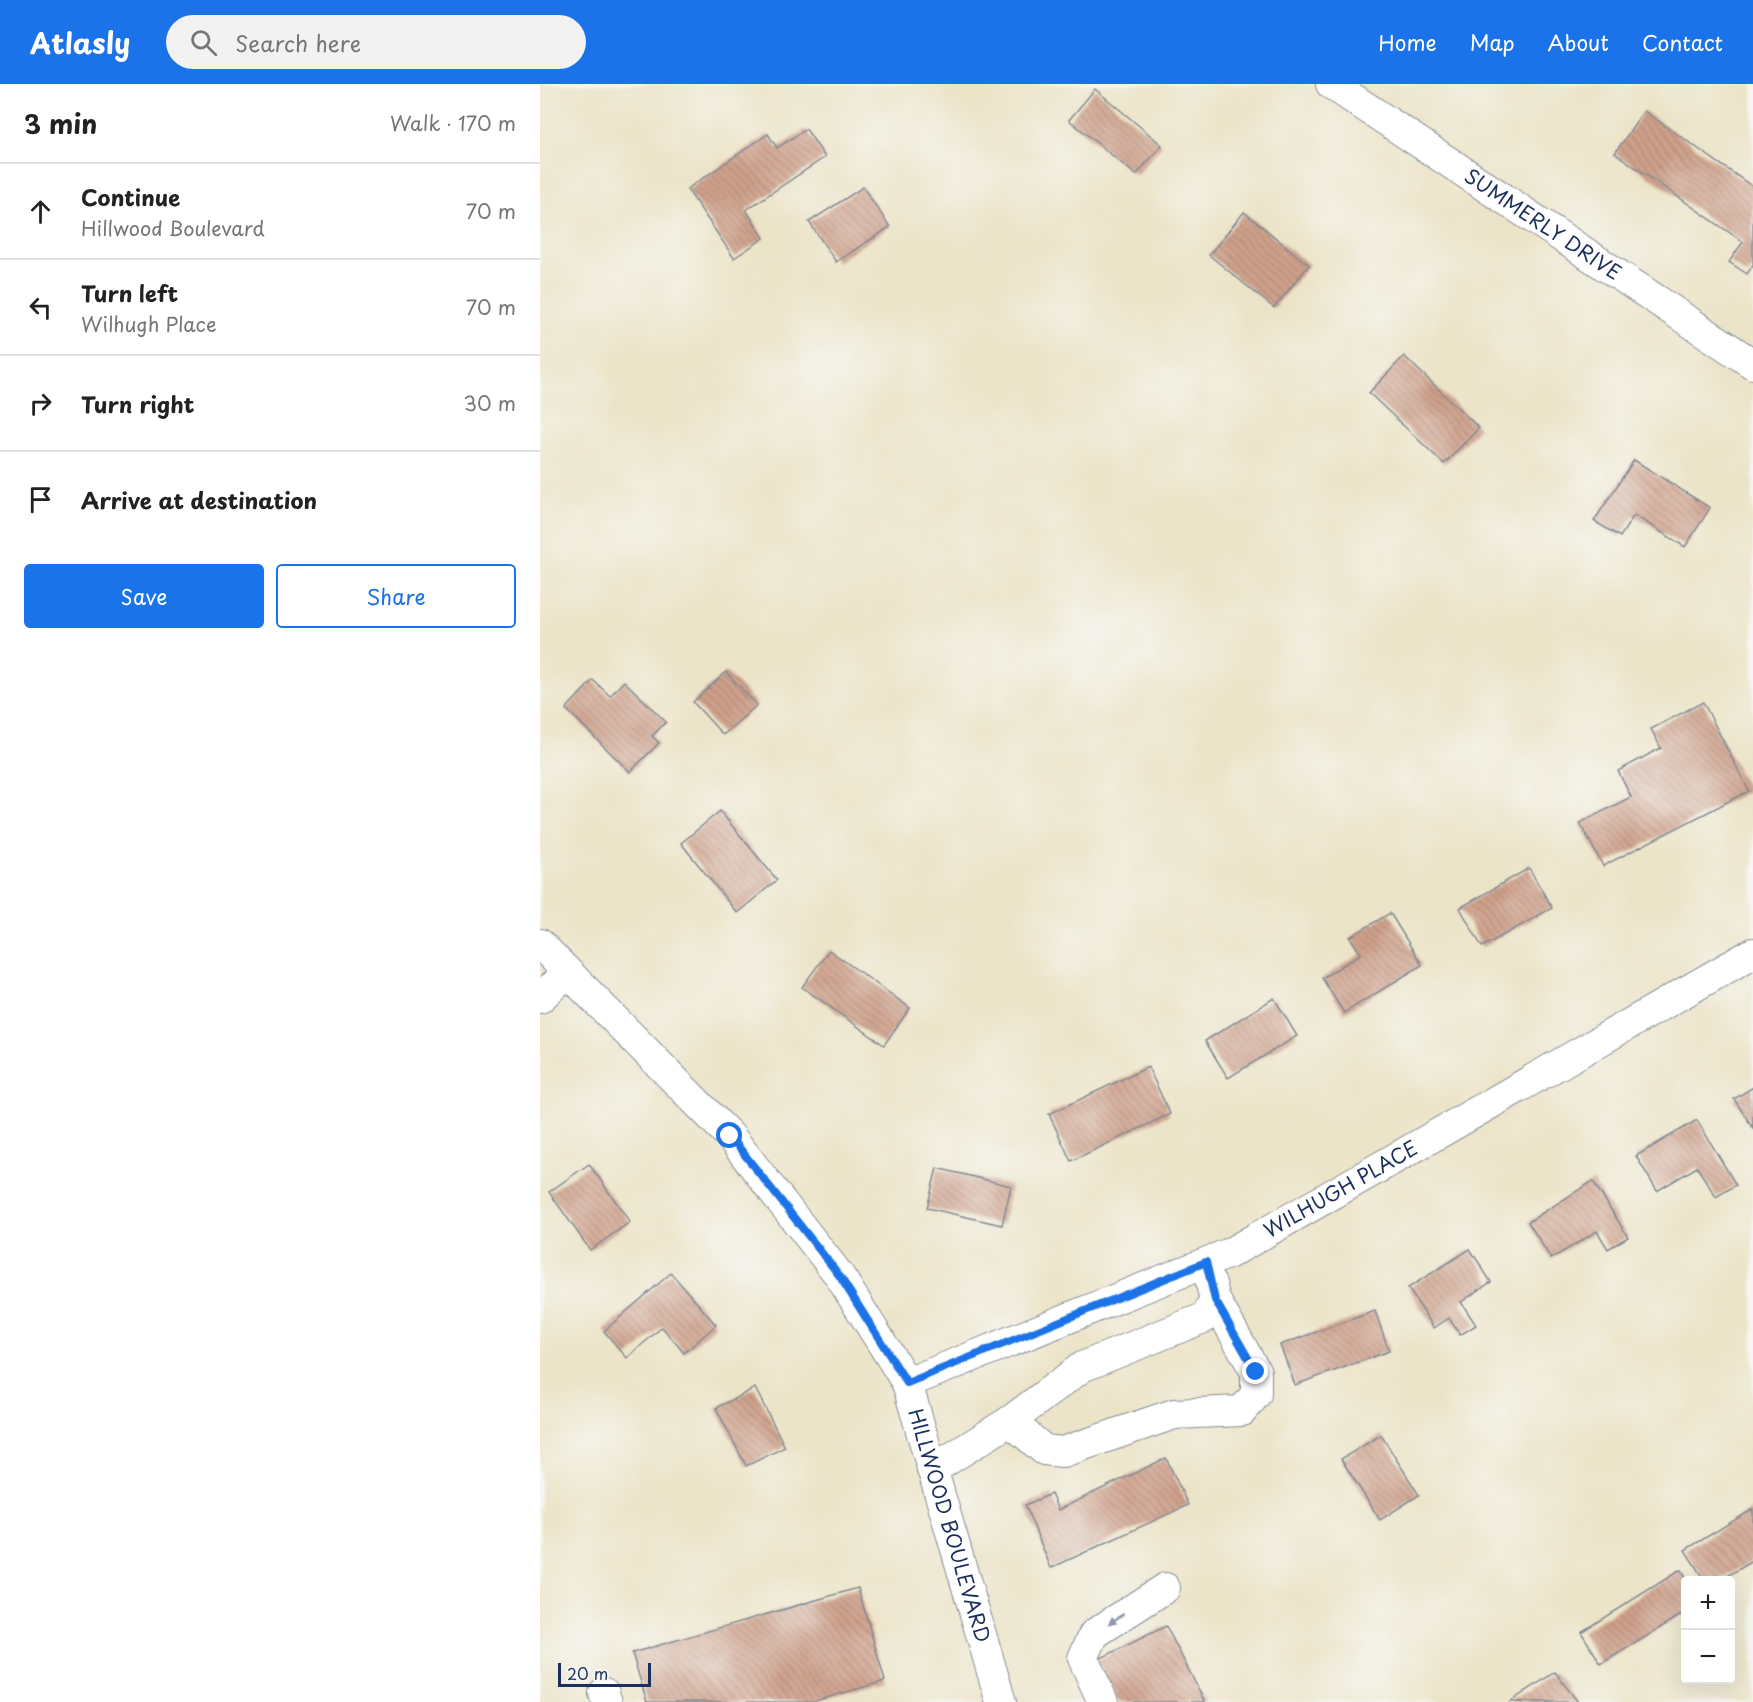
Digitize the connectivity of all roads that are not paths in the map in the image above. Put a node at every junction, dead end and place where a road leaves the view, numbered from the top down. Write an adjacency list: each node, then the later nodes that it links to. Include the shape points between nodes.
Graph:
1 (1331, 84): 2 (street, SUMMERLY DRIVE)
2 (1753, 364)
3 (540, 944): 5 (street, HILLWOOD BOULEVARD)
4 (1753, 952): 7 (street, WILHUGH PLACE, via 1240,1247)
5 (567, 973): 6 (street); 9 (street, HILLWOOD BOULEVARD, via 730,1136 839,1275)
6 (540, 998)
7 (1206, 1262): 8 (street); 9 (street, WILHUGH PLACE)
8 (1215, 1300): 10 (street, via 1206,1317 1082,1367); 10 (street, via 1256,1372 1256,1394 1242,1411 1174,1414 1063,1452 1044,1450)
9 (907, 1383): 11 (street, HILLWOOD BOULEVARD)
10 (1011, 1421): 11 (street)
11 (932, 1470): 13 (street, HILLWOOD BOULEVARD)
12 (1165, 1587): 14 (street, one-way to 14, via 1094,1634 1083,1658)
13 (1001, 1702)
14 (1103, 1702)

